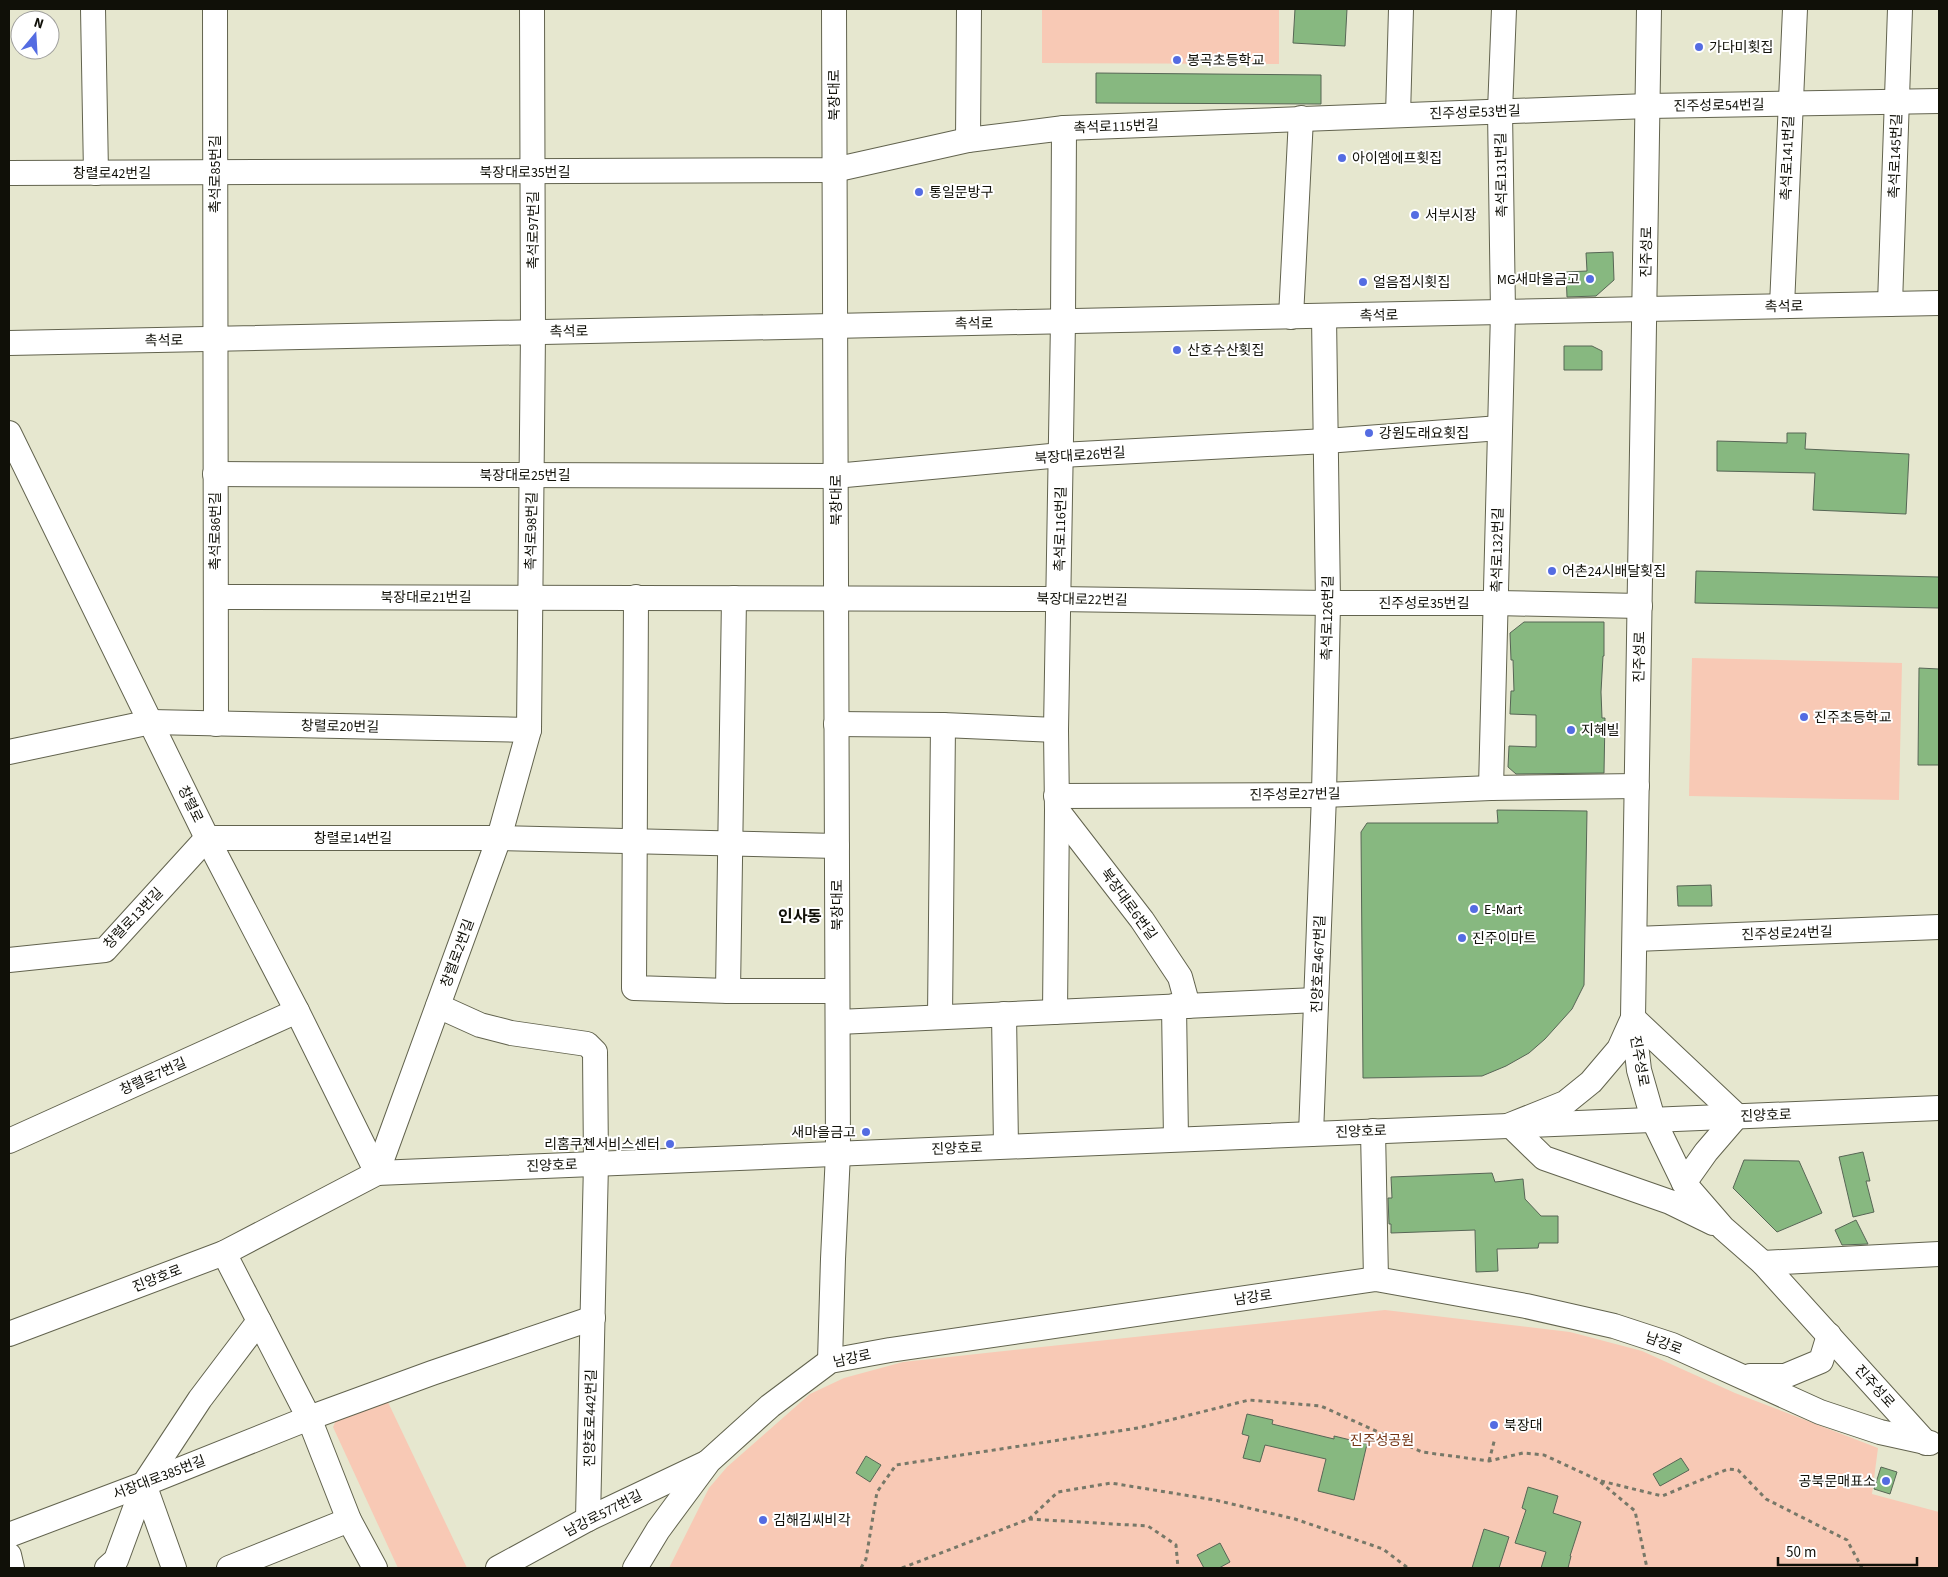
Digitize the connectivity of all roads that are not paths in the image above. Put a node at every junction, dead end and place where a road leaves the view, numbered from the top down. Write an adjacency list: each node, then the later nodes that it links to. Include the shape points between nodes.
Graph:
1 (93, 9): 24 (street)
2 (215, 9): 21 (street, 촉석로85번길)
3 (532, 9): 22 (street, 촉석로97번길)
4 (834, 9): 20 (street, 북장대로)
5 (969, 9): 19 (street)
6 (1401, 9): 16 (street)
7 (1504, 9): 15 (street, 촉석로131번길)
8 (1649, 9): 14 (street, 진주성로)
9 (1795, 9): 13 (street, 촉석로141번길)
10 (1900, 9): 12 (street, 촉석로145번길)
11 (1939, 101): 12 (street, 진주성로54번길)
12 (1897, 102): 13 (street, 진주성로54번길); 26 (street, 촉석로145번길)
13 (1789, 104): 14 (street, 진주성로54번길); 27 (street, 촉석로141번길)
14 (1648, 106): 15 (street, 진주성로53번길); 28 (street, 진주성로)
15 (1500, 111): 16 (street, 진주성로53번길); 29 (street, 촉석로131번길)
16 (1398, 115): 17 (street, 진주성로53번길)
17 (1301, 118): 18 (street, 촉석로115번길); 31 (street)
18 (1064, 128): 19 (street, 북장대로35번길); 32 (street, 촉석로115번길)
19 (978, 140): 20 (street, 북장대로35번길)
20 (834, 170): 22 (street, 북장대로35번길); 33 (street, 북장대로)
21 (215, 172): 22 (street, 북장대로35번길); 24 (street, 창렬로42번길); 35 (street, 촉석로85번길)
22 (533, 172): 34 (street, 촉석로97번길)
23 (9, 173): 24 (street, 창렬로42번길)
24 (96, 173)
25 (1939, 303): 26 (street, 촉석로)
26 (1890, 304): 27 (street, 촉석로)
27 (1782, 306): 28 (street, 촉석로)
28 (1645, 310): 29 (street, 촉석로); 53 (street, 진주성로)
29 (1503, 312): 30 (street, 촉석로); 37 (street, 촉석로132번길)
30 (1324, 316): 31 (street, 촉석로); 39 (street, 촉석로126번길)
31 (1291, 317): 32 (street, 촉석로)
32 (1064, 321): 33 (street, 촉석로); 40 (street, 촉석로116번길)
33 (835, 326): 34 (street, 촉석로); 44 (street, 북장대로)
34 (533, 332): 35 (street, 촉석로); 43 (street, 촉석로98번길)
35 (215, 339): 36 (street, 촉석로); 42 (street, 촉석로86번길)
36 (9, 343)
37 (1500, 428): 39 (street); 51 (street, 촉석로132번길)
38 (9, 433): 41 (street, 창렬로)
39 (1326, 441): 40 (street, 북장대로26번길); 52 (street, 촉석로126번길)
40 (1061, 455): 44 (street, 북장대로26번길); 50 (street, 촉석로116번길)
41 (18, 472): 54 (street, 창렬로)
42 (215, 474): 43 (street, 북장대로25번길); 45 (street, 촉석로86번길)
43 (532, 475): 44 (street, 북장대로25번길); 46 (street, 촉석로98번길)
44 (835, 476): 49 (street, 북장대로)
45 (216, 597): 46 (street, 북장대로21번길); 55 (street, 촉석로86번길)
46 (530, 597): 47 (street, 북장대로21번길); 58 (street, 촉석로98번길)
47 (636, 598): 48 (street, 북장대로21번길); 67 (street)
48 (734, 598): 49 (street, 북장대로21번길); 68 (street)
49 (836, 598): 50 (street, 북장대로22번길); 56 (street, 북장대로)
50 (1058, 599): 52 (street, 북장대로22번길); 59 (street, 촉석로116번길)
51 (1496, 602): 52 (street, 진주성로35번길); 53 (street, 진주성로35번길); 62 (street, 촉석로132번길)
52 (1328, 603): 63 (street, 촉석로126번길)
53 (1640, 606): 61 (street, 진주성로)
54 (151, 722): 55 (street, 창렬로20번길); 60 (street, 창렬로20번길); 65 (street, 창렬로)
55 (216, 724): 58 (street, 창렬로20번길)
56 (836, 724): 57 (street); 69 (street, 북장대로)
57 (943, 725): 59 (street); 81 (street)
58 (529, 730): 66 (street, 창렬로2번길)
59 (1056, 730): 64 (street, 촉석로116번길)
60 (9, 752)
61 (1637, 786): 62 (street, 진주성로27번길); 71 (street, 진주성로)
62 (1491, 788): 63 (street, 진주성로27번길)
63 (1324, 795): 64 (street, 진주성로27번길); 75 (street, 진양호로467번길)
64 (1057, 803): 77 (street, 북장대로6번길, via 1180,977); 79 (street)
65 (207, 838): 66 (street, 창렬로14번길); 72 (street, 창렬로13번길, via 106,950); 78 (street, 창렬로)
66 (499, 838): 67 (street, 창렬로14번길); 76 (street, 창렬로2번길)
67 (635, 841): 68 (street, 창렬로14번길); 73 (street, via 634,988)
68 (732, 844): 69 (street, 창렬로14번길); 73 (street)
69 (837, 846): 74 (street, 북장대로)
70 (1939, 926): 71 (street, 진주성로24번길)
71 (1635, 939): 82 (street, 진주성로)
72 (9, 960)
73 (728, 991): 74 (street)
74 (837, 991): 83 (street, 북장대로)
75 (1316, 1000): 77 (street); 89 (street, 진양호로467번길)
76 (438, 1006): 94 (street, 진양호로442번길, via 480,1025 588,1044 595,1052); 95 (street, 창렬로2번길)
77 (1181, 1006): 79 (street); 90 (street, 북장대로6번길)
78 (297, 1011): 91 (street, 창렬로7번길); 95 (street, 창렬로)
79 (1055, 1012): 80 (street)
80 (1004, 1014): 81 (street); 92 (street)
81 (940, 1017): 83 (street)
82 (1634, 1018): 85 (street); 86 (street, 진주성로, via 1639,1070); 87 (street, via 1619,1049 1591,1082 1565,1103)
83 (838, 1022): 93 (street, 북장대로)
84 (1939, 1108): 85 (street, 진양호로)
85 (1737, 1116): 86 (street, 진양호로); 96 (street)
86 (1653, 1120): 87 (street, 진양호로); 96 (street, 진주성로)
87 (1510, 1125): 88 (street, 진양호로); 97 (street, via 1544,1158 1670,1202)
88 (1373, 1131): 89 (street, 진양호로); 101 (street)
89 (1310, 1134): 90 (street, 진양호로)
90 (1176, 1139): 92 (street, 진양호로)
91 (9, 1141)
92 (1006, 1146): 93 (street, 진양호로)
93 (838, 1153): 94 (street, 진양호로); 106 (street, 북장대로)
94 (596, 1164): 95 (street, 진양호로); 102 (street, 진양호로442번길)
95 (377, 1173): 98 (street, 진양호로)
96 (1684, 1183): 97 (street, 진주성로)
97 (1723, 1228): 100 (street, 진주성로)
98 (224, 1253): 103 (street); 104 (street, 진양호로)
99 (1939, 1254): 100 (street)
100 (1763, 1263): 105 (street, 진주성로)
101 (1376, 1279): 106 (street, 남강로); 107 (street, 남강로, via 1526,1306 1614,1326 1672,1345)
102 (593, 1318): 108 (street, 서장대로385번길); 112 (street, 진양호로442번길)
103 (258, 1320): 108 (street); 111 (street, via 200,1399)
104 (9, 1334)
105 (1829, 1335): 107 (street, via 1821,1361 1785,1376); 109 (street, 진주성로)
106 (830, 1361): 110 (street, 남강로, via 770,1406)
107 (1742, 1376): 109 (street, 남강로, via 1820,1412 1880,1432)
108 (309, 1418): 111 (street, 서장대로385번길); 113 (street)
109 (1933, 1444)
110 (709, 1461): 112 (street, 남강로577번길); 122 (street, 남강로, via 658,1530)
111 (144, 1484): 114 (street, 서장대로385번길); 117 (street, via 116,1560); 118 (street)
112 (588, 1519): 121 (street, 남강로577번길)
113 (349, 1520): 119 (street); 120 (street)
114 (9, 1535)
115 (9, 1555): 116 (street)
116 (12, 1568)
117 (107, 1568)
118 (174, 1568)
119 (228, 1568)
120 (375, 1568)
121 (498, 1568)
122 (635, 1568)

